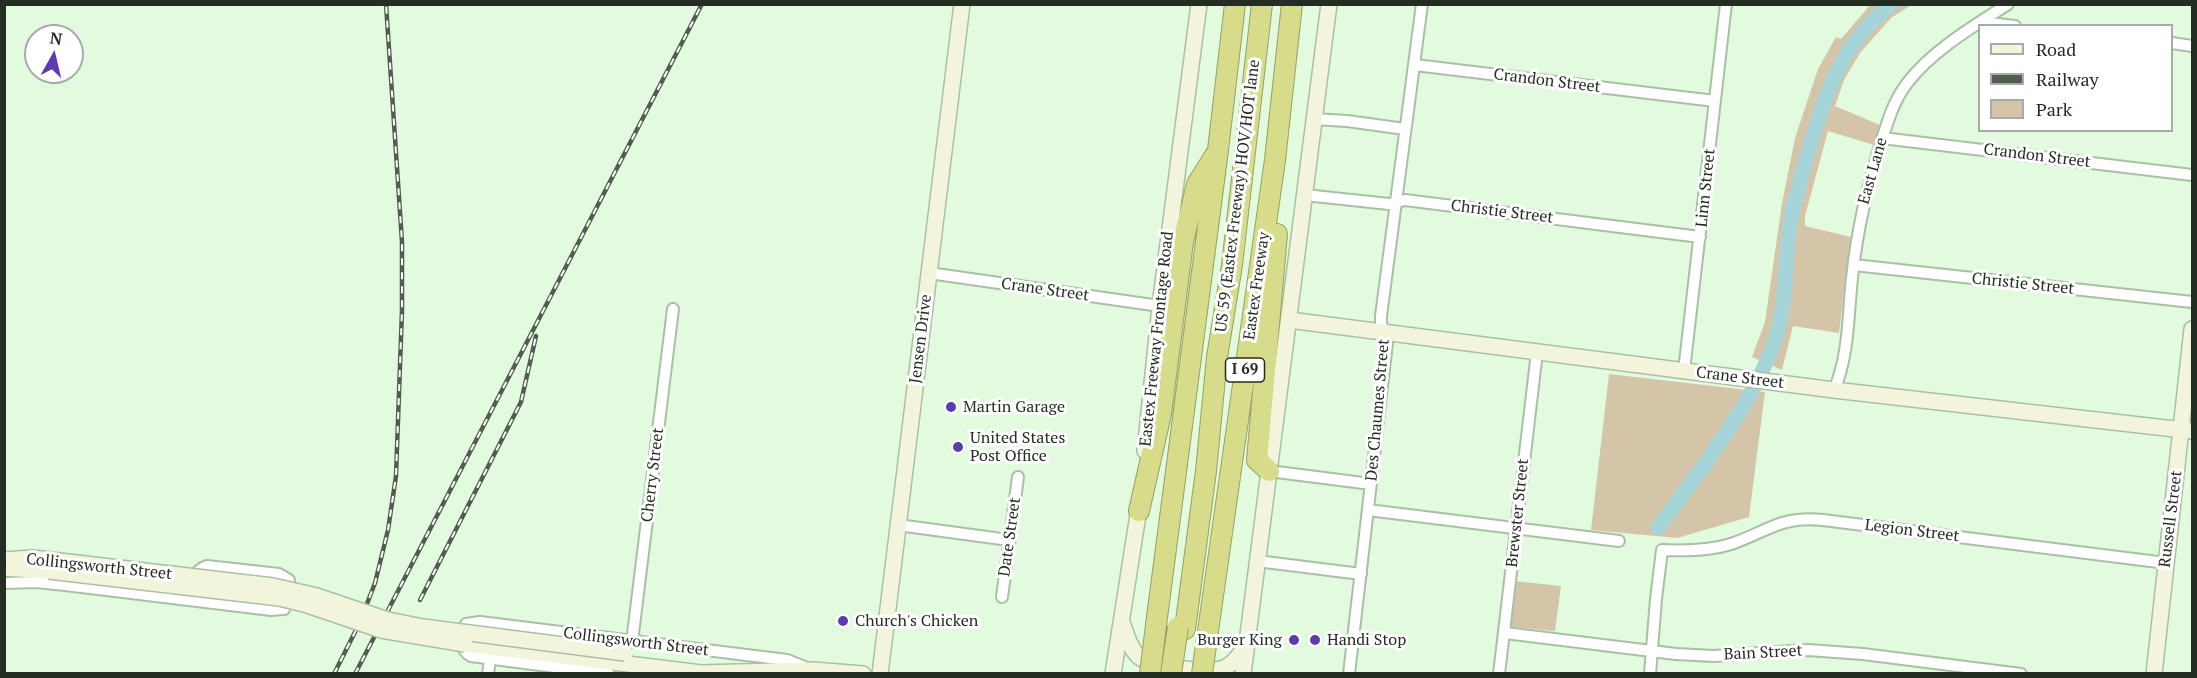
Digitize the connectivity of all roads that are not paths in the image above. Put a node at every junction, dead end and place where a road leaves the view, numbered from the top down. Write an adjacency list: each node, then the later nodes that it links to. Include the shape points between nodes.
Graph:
1 (962, 4): 28 (main road, Jensen Drive)
2 (1199, 4): 30 (main road, Eastex Freeway Frontage Road)
3 (1235, 4): 21 (highway)
4 (1262, 4): 58 (highway, US 59 (Eastex Freeway) HOV/HOT lane / I 69, via 1206,471)
5 (1292, 4): 22 (highway, Eastex Freeway / I 69)
6 (1329, 4): 18 (main road)
7 (1422, 4): 16 (street, Des Chaumes Street)
8 (1726, 4): 17 (street, Linn Street)
9 (2008, 4): 10 (street, East Lane)
10 (1981, 22): 12 (street, East Lane); 13 (street)
11 (1978, 24): 20 (street, East Lane, via 1938,53 1907,83)
12 (1978, 24)
13 (1998, 24)
14 (2173, 43): 15 (street)
15 (2193, 46)
16 (1415, 65): 17 (street, Crandon Street); 19 (street, Des Chaumes Street)
17 (1715, 101): 26 (street, Linn Street)
18 (1314, 119): 19 (street); 24 (main road)
19 (1405, 129): 25 (street, Des Chaumes Street)
20 (1882, 138): 23 (street, Crandon Street); 27 (street, East Lane, via 1865,195)
21 (1218, 150): 43 (highway, via 1197,184 1183,243 1161,414); 71 (highway, bridge)
22 (1275, 160): 39 (highway, via 1281,188 1257,460); 74 (highway, Eastex Freeway / I 69, bridge)
23 (2193, 175)
24 (1305, 195): 25 (street, Christie Street); 32 (main road)
25 (1395, 202): 26 (street, Christie Street, via 1405,200); 34 (street, Des Chaumes Street, via 1381,316)
26 (1701, 237): 36 (street, Linn Street)
27 (1854, 265): 29 (street, Christie Street); 37 (street, East Lane, via 1845,351)
28 (929, 273): 30 (street, Crane Street); 44 (main road, Jensen Drive)
29 (2193, 303)
30 (1160, 306): 43 (main road, Eastex Freeway Frontage Road)
31 (673, 309): 62 (street, Cherry Street)
32 (1289, 320): 34 (main road, Crane Street); 39 (main road)
33 (2193, 329): 38 (main road, Russell Street)
34 (1386, 333): 35 (main road, Crane Street); 41 (street, Des Chaumes Street)
35 (1537, 352): 36 (main road, Crane Street); 45 (street, Brewster Street)
36 (1684, 371): 37 (main road, Crane Street)
37 (1834, 390): 38 (main road, Crane Street)
38 (2187, 430): 50 (main road, Russell Street)
39 (1269, 471): 41 (street); 49 (main road)
40 (1018, 477): 46 (street, Date Street)
41 (1371, 484): 42 (street, Des Chaumes Street)
42 (1368, 510): 45 (street); 53 (street, Des Chaumes Street)
43 (1139, 511): 57 (main road, Eastex Freeway Frontage Road)
44 (898, 525): 46 (street); 69 (main road, Jensen Drive)
45 (1515, 528): 47 (street); 59 (street, Brewster Street)
46 (1010, 540): 55 (street, Date Street)
47 (1619, 541)
48 (4, 560): 51 (main road, Collingsworth Street, via 32,558)
49 (1257, 561): 53 (street); 60 (main road)
50 (2166, 563): 61 (street, Legion Street, via 1809,519 1782,522 1731,544 1700,550 1662,550); 81 (main road, Russell Street)
51 (50, 565): 52 (main road, Collingsworth Street); 62 (main road, Collingsworth Street, bridge, via 273,586 423,627)
52 (4, 568)
53 (1361, 574): 77 (street, Des Chaumes Street)
54 (4, 584): 56 (street, Collingsworth Street, via 36,582)
55 (1002, 597)
56 (185, 599): 56 (street, Collingsworth Street, via 278,610 287,603 289,580 279,574 203,567 186,591)
57 (1121, 619): 60 (main road, via 1137,655 1160,665 1221,669 1237,659); 70 (main road, Eastex Freeway Frontage Road)
58 (1181, 628): 72 (highway, I 69, bridge); 73 (highway, US 59 (Eastex Freeway) HOV/HOT lane / I 69)
59 (1504, 633): 61 (street, Bain Street); 78 (street, Brewster Street)
60 (1247, 645): 75 (main road); 76 (main road)
61 (1653, 651): 79 (street); 80 (street, Bain Street, via 1714,656 1808,650)
62 (627, 653): 63 (street, Collingsworth Street, via 480,622 466,624 464,652); 64 (street, Collingsworth Street, via 787,660); 65 (main road, Collingsworth Street)
63 (490, 659): 66 (street); 67 (street, Collingsworth Street)
64 (813, 670): 65 (main road, Collingsworth Street); 68 (main road, Collingsworth Street)
65 (744, 673)
66 (488, 674)
67 (609, 674)
68 (862, 674)
69 (880, 674)
70 (1113, 674)
71 (1150, 674)
72 (1171, 674)
73 (1179, 674)
74 (1202, 674)
75 (1243, 674)
76 (1254, 674)
77 (1349, 674)
78 (1499, 674)
79 (1650, 674)
80 (2021, 674)
81 (2154, 674)

